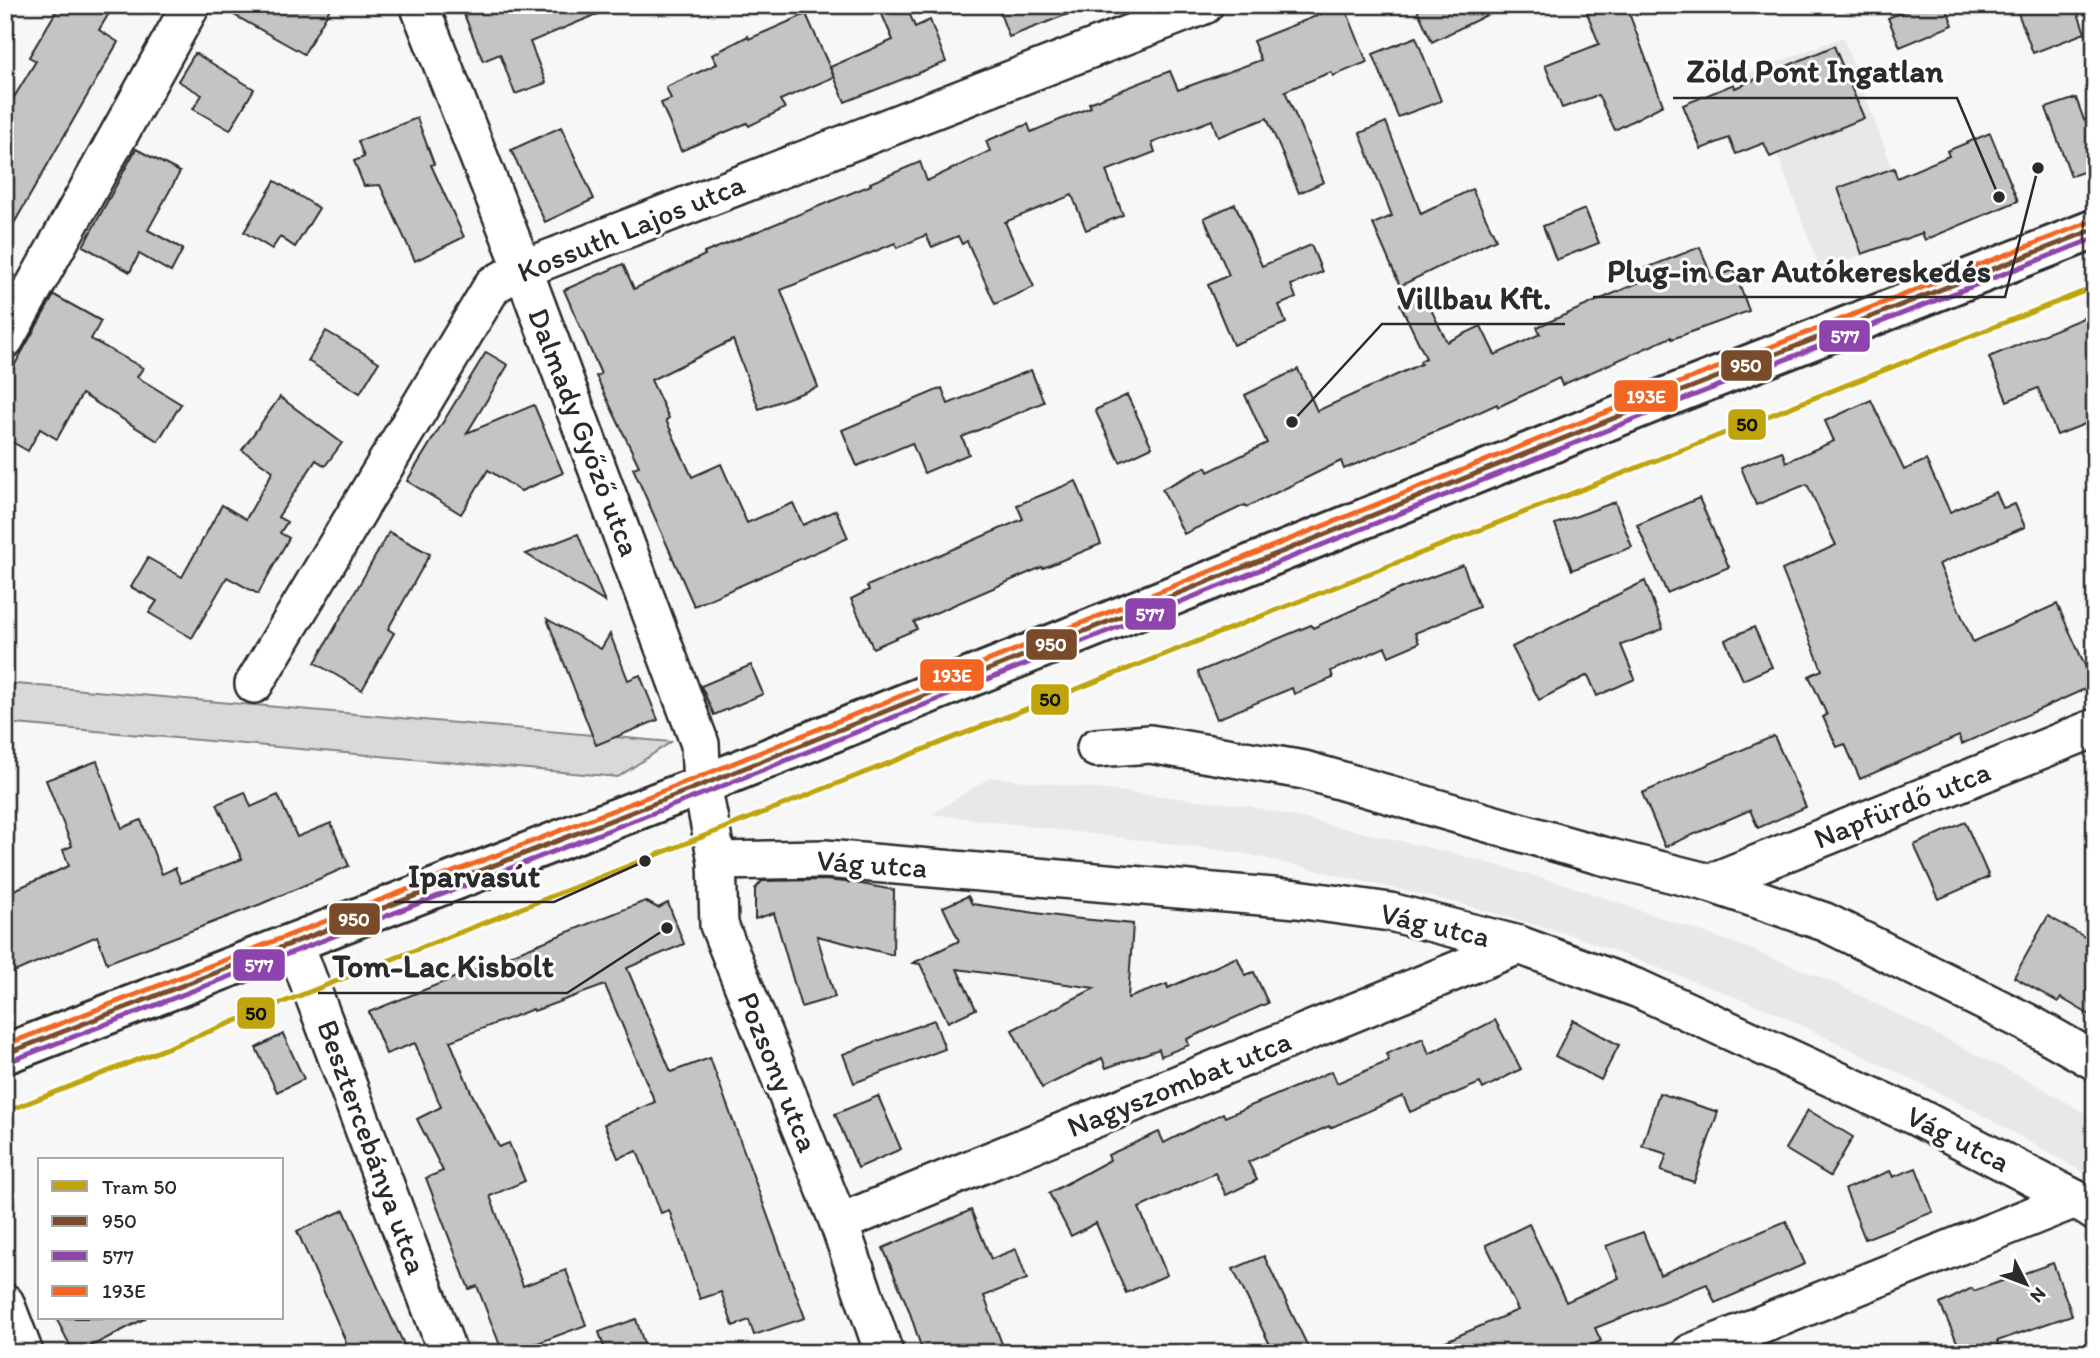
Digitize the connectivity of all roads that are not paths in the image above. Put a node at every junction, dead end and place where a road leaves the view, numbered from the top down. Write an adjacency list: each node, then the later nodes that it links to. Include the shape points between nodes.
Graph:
1 (191, 5): 6 (street)
2 (419, 5): 5 (street, Dalmady Győző utca)
3 (1204, 5): 5 (street, Kossuth Lajos utca)
4 (2093, 234): 10 (main road, via 1643,406)
5 (523, 269): 7 (street, Kossuth Lajos utca, via 493,285); 10 (street, Dalmady Győző utca, via 694,726 700,744)
6 (5, 339)
7 (254, 684)
8 (2095, 728): 12 (street, Napfürdő utca)
9 (1096, 748): 12 (street, via 1150,744 1304,770)
10 (702, 785): 11 (street, Pozsony utca); 13 (main road)
11 (717, 861): 14 (street, Vág utca, via 825,859 1297,899 1390,912); 18 (street, Pozsony utca, via 719,925)
12 (1710, 883): 16 (street, via 1825,922)
13 (295, 942): 15 (main road); 21 (street, Besztercebánya utca)
14 (1519, 944): 17 (street, Vág utca, via 1639,989 1917,1117); 18 (street, Nagyszombat utca)
15 (5, 1054)
16 (2095, 1061)
17 (2085, 1206): 23 (street)
18 (839, 1223): 22 (street, Pozsony utca)
19 (5, 1303): 20 (street)
20 (24, 1353)
21 (448, 1353)
22 (884, 1353)
23 (1691, 1353)

